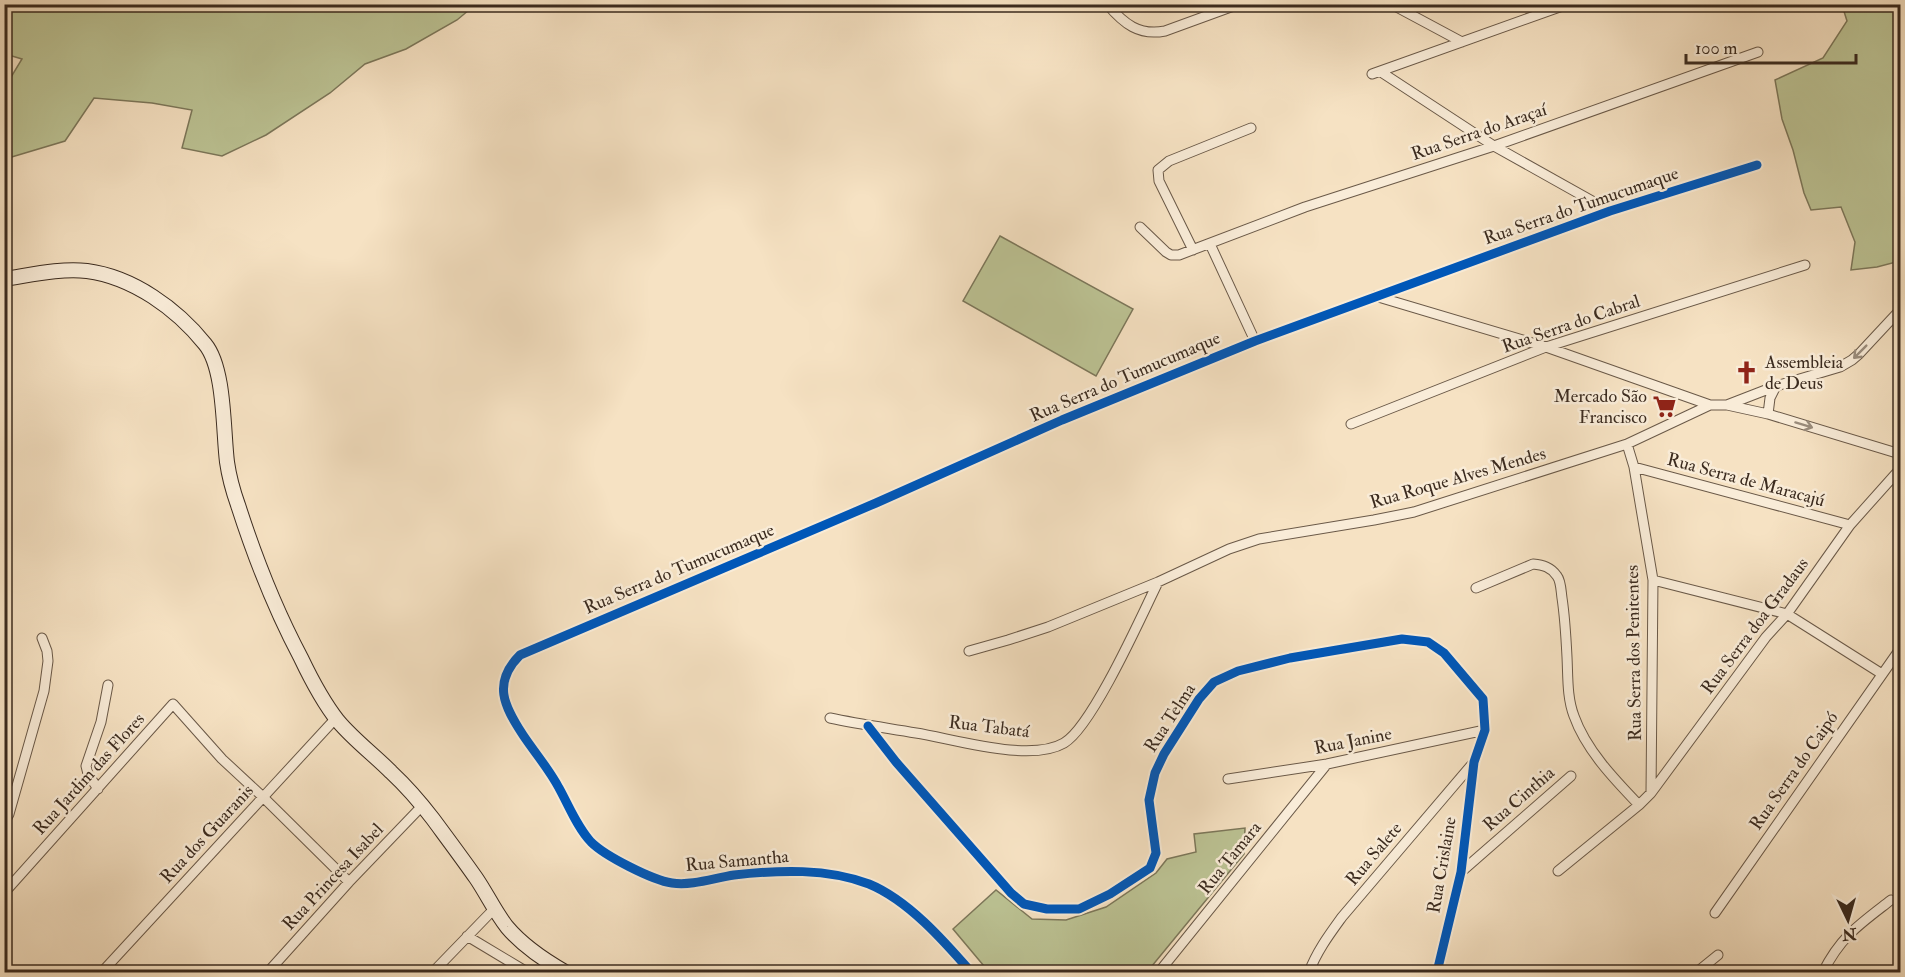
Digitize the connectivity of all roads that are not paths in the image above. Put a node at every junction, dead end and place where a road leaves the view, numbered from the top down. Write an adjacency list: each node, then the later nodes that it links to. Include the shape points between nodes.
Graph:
1 (1107, 4): 2 (street, via 1134,28 1153,33)
2 (1239, 4)
3 (1391, 4): 5 (street)
4 (1568, 4): 5 (street)
5 (1462, 42): 8 (street, via 1376,73)
6 (1758, 52): 8 (street, Rua Serra do Araçaí)
7 (1251, 128): 13 (street, via 1169,161 1158,170 1158,180)
8 (1494, 146): 10 (street); 12 (street, Rua Serra do Araçaí, via 1305,207)
9 (1757, 165): 10 (street, Rua Serra do Tumucumaque)
10 (1610, 211): 16 (street, Rua Serra do Tumucumaque)
11 (1140, 227): 13 (street, Rua Serra do Araçaí, via 1171,255)
12 (1210, 244): 13 (street, Rua Serra do Araçaí); 18 (street)
13 (1193, 250)
14 (1805, 265): 19 (street, Rua Serra do Cabral)
15 (4, 279): 40 (street, via 68,271 116,278 170,309 206,344 215,363 228,464 246,530 286,631)
16 (1375, 296): 18 (street, Rua Serra do Tumucumaque); 19 (street)
17 (1900, 310): 20 (street, Rua Roque Alves Mendes, one-way to 20, via 1852,360)
18 (1255, 340): 37 (street, Rua Serra do Tumucumaque)
19 (1546, 347): 21 (street); 24 (street, Rua Serra do Cabral)
20 (1776, 386): 22 (street, Rua Roque Alves Mendes); 23 (street)
21 (1710, 405): 22 (street, Rua Roque Alves Mendes); 25 (street, Rua Roque Alves Mendes)
22 (1726, 405): 23 (street)
23 (1768, 414): 26 (street, one-way to 26)
24 (1351, 424)
25 (1627, 444): 27 (street, Rua Serra dos Penitentes); 31 (street, Rua Roque Alves Mendes, via 1414,512 1259,539)
26 (1900, 454)
27 (1634, 467): 29 (street, Rua Serra de Maracajú); 30 (street, Rua Serra dos Penitentes)
28 (1900, 469): 29 (street, Rua Serra doa Gradaus)
29 (1850, 525): 33 (street, Rua Serra doa Gradaus)
30 (1653, 580): 33 (street); 49 (street, Rua Serra dos Penitentes)
31 (1158, 582): 36 (street, Rua Roque Alves Mendes, via 1048,627); 42 (street, Rua Tabatá, via 1094,706 1066,742 1032,750 997,748)
32 (1476, 588): 51 (street, via 1533,564 1558,576 1573,716 1586,741)
33 (1787, 614): 38 (street); 49 (street, Rua Serra doa Gradaus)
34 (42, 638): 53 (street, via 48,661 44,691)
35 (1900, 649): 38 (street, Rua Serra do Caipó)
36 (969, 651)
37 (520, 654): 68 (street, Rua Samantha, via 507,671 503,696 506,706 576,820 601,851 669,882 790,872 832,874 868,884 926,924)
38 (1882, 674): 60 (street, Rua Serra do Caipó)
39 (108, 685): 48 (street, via 87,766)
40 (336, 718): 50 (street, Rua dos Guaranis); 52 (street)
41 (830, 718): 42 (street, Rua Tabatá)
42 (868, 726): 43 (street, Rua Telma, via 1011,893 1023,904 1064,910 1092,904 1150,868 1156,853 1149,800 1155,773 1198,699 1214,682 1238,670 1402,639 1428,642 1444,653 1483,699)
43 (1485, 730): 44 (street, Rua Telma); 45 (street, Rua Janine)
44 (1474, 762): 55 (street, Rua Crislaine); 70 (street, Rua Salete, via 1342,917)
45 (1327, 764): 47 (street, Rua Janine); 69 (street, Rua Tamara)
46 (1571, 776): 55 (street, Rua Cinthia)
47 (1228, 779)
48 (98, 789): 50 (street, Rua Jardim das Flores, via 173,704 222,759); 57 (street, Rua Jardim das Flores)
49 (1651, 793): 51 (street, Rua Serra doa Gradaus)
50 (263, 797): 56 (street); 63 (street, Rua dos Guaranis)
51 (1639, 805): 54 (street, Rua Serra doa Gradaus)
52 (422, 806): 56 (street, Rua Princesa Isabel); 59 (street)
53 (4, 823)
54 (1558, 871)
55 (1461, 872): 71 (street, Rua Crislaine)
56 (349, 882): 64 (street, Rua Princesa Isabel)
57 (4, 893)
58 (1891, 900): 73 (street, via 1846,936)
59 (494, 909): 61 (street); 67 (street, via 521,942)
60 (1715, 913)
61 (467, 936): 65 (street); 66 (street)
62 (1718, 955): 72 (street)
63 (102, 972)
64 (268, 972)
65 (433, 972)
66 (527, 972)
67 (565, 972)
68 (971, 972)
69 (1160, 972)
70 (1309, 972)
71 (1437, 972)
72 (1697, 972)
73 (1823, 972)

